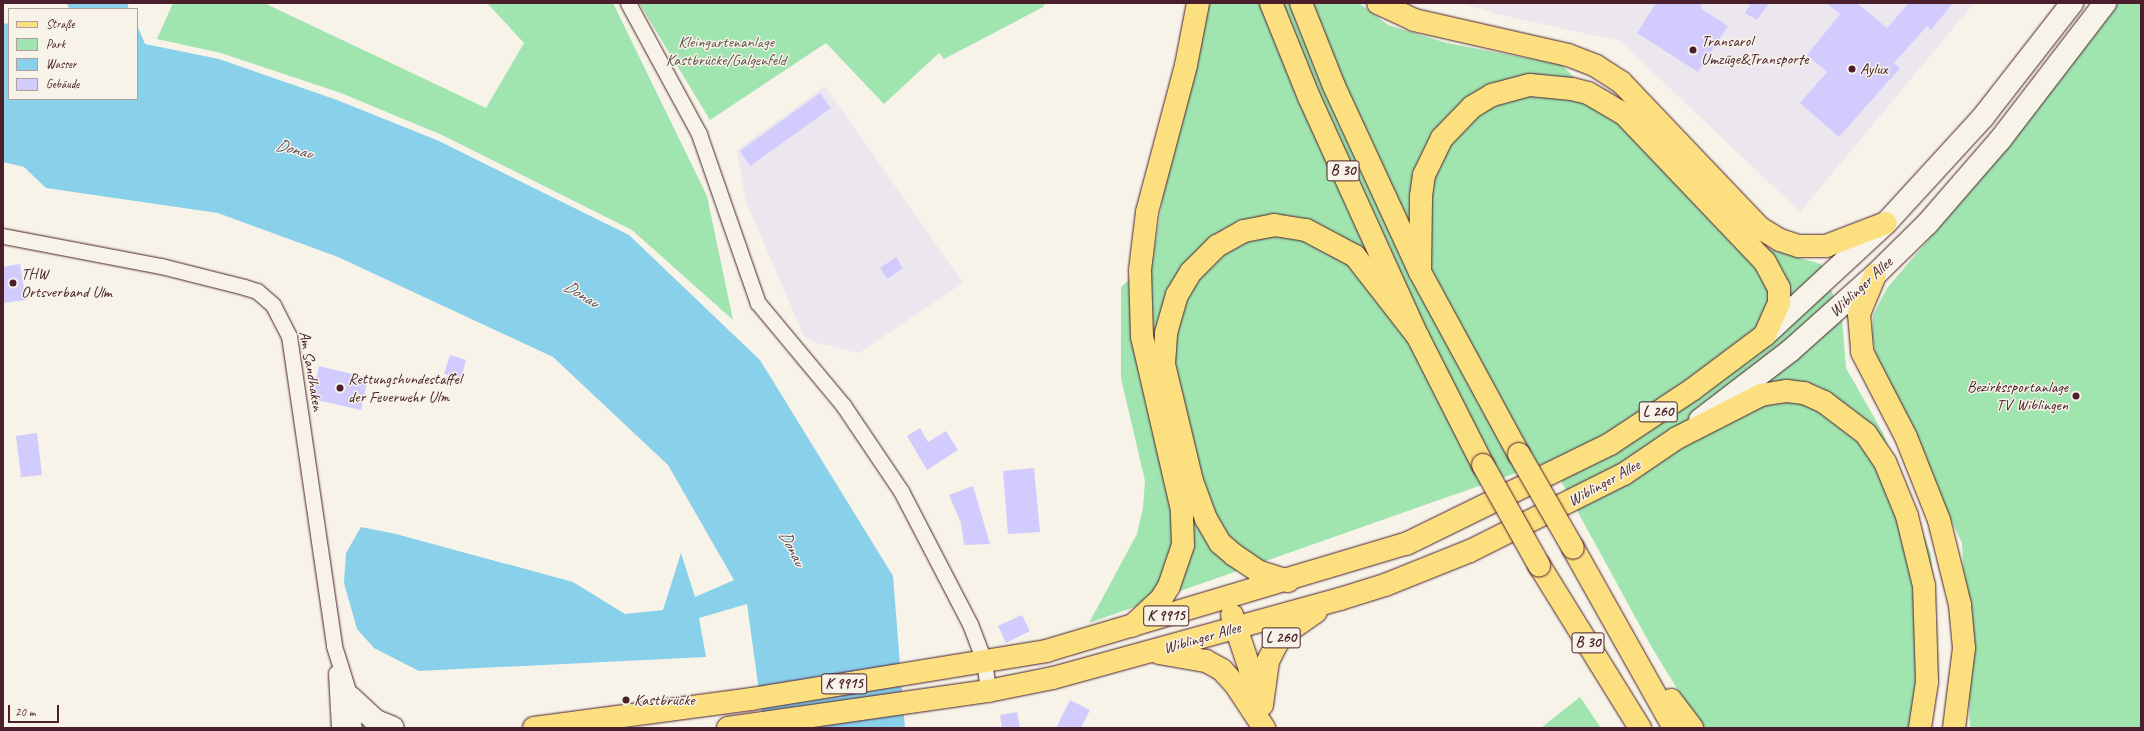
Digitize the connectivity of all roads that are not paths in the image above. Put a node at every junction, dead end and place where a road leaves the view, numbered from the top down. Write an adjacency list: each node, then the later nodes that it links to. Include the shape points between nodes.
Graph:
1 (628, 3): 22 (street, via 699,134 758,303 833,393 901,491 970,624)
2 (1198, 3): 18 (main road, via 1186,66 1147,212 1140,270 1142,337 1182,510 1183,545 1169,586 1161,599)
3 (1271, 3): 13 (main road, B 30, via 1309,97)
4 (1301, 3): 10 (main road, B 30, via 1334,86)
5 (1378, 3): 8 (main road, via 1414,20 1568,56 1596,66 1621,82 1760,228 1780,240 1799,246 1826,246)
6 (2072, 3): 8 (main road, Wiblinger Allee / L 260, via 1983,117)
7 (2105, 3): 11 (main road, Wiblinger Allee / L 260, via 2000,140 1928,223)
8 (1886, 223): 12 (main road, Wiblinger Allee / L 260)
9 (3, 236): 20 (street, Am Sandhaken, via 161,266 244,287 257,292 273,305 289,336)
10 (1420, 272): 12 (main road, via 1421,196 1424,175 1442,138 1472,107 1492,95 1530,85 1572,89 1588,93 1624,114 1765,262 1775,277 1779,296 1775,315); 23 (main road, B 30, bridge)
11 (1875, 275): 14 (main road, Wiblinger Allee / L 260, via 1790,351); 38 (main road, via 1859,314 1862,352 1906,437 1939,520 1960,605 1964,648)
12 (1765, 335): 15 (main road, Wiblinger Allee / L 260, via 1693,389 1610,444 1406,544)
13 (1418, 338): 15 (main road, via 1355,256 1306,230 1274,225 1244,232 1216,246 1191,272 1177,295 1166,333 1164,364 1192,481 1206,519 1220,543 1234,555 1258,571); 27 (main road, B 30, bridge, via 1483,465 1539,565)
14 (1677, 438): 17 (main road, Wiblinger Allee / L 260, via 1624,474 1476,548 1385,585); 37 (main road, via 1762,395 1787,391 1824,402 1866,434 1885,462 1907,516 1924,586 1927,682)
15 (1288, 581): 16 (main road, Wiblinger Allee / K 9915)
16 (1227, 599): 18 (main road, Wiblinger Allee / K 9915); 19 (main road)
17 (1340, 599): 19 (main road, Wiblinger Allee / K 9915); 26 (main road, L 260, via 1304,618 1277,643 1268,661)
18 (1132, 626): 22 (main road, Wiblinger Allee / K 9915, via 1046,651)
19 (1236, 628): 21 (main road, Wiblinger Allee / K 9915); 26 (main road)
20 (336, 652): 25 (street, Am Sandhaken); 28 (street, Am Sandhaken)
21 (1152, 652): 24 (main road, Wiblinger Allee / K 9915, via 1053,678); 33 (main road, via 1206,661 1222,670 1235,684)
22 (984, 661): 24 (street); 31 (main road, K 9915, via 751,699)
23 (1641, 672): 35 (main road, B 30); 36 (main road, via 1676,705)
24 (988, 691): 32 (main road, Wiblinger Allee / K 9915)
25 (350, 698): 29 (street, Am Sandhaken); 30 (main road, via 376,721)
26 (1262, 704): 34 (main road, L 260)
27 (1638, 726)
28 (339, 728)
29 (354, 728)
30 (393, 728)
31 (534, 728)
32 (728, 728)
33 (1264, 728)
34 (1269, 728)
35 (1674, 728)
36 (1692, 728)
37 (1920, 728)
38 (1954, 728)

